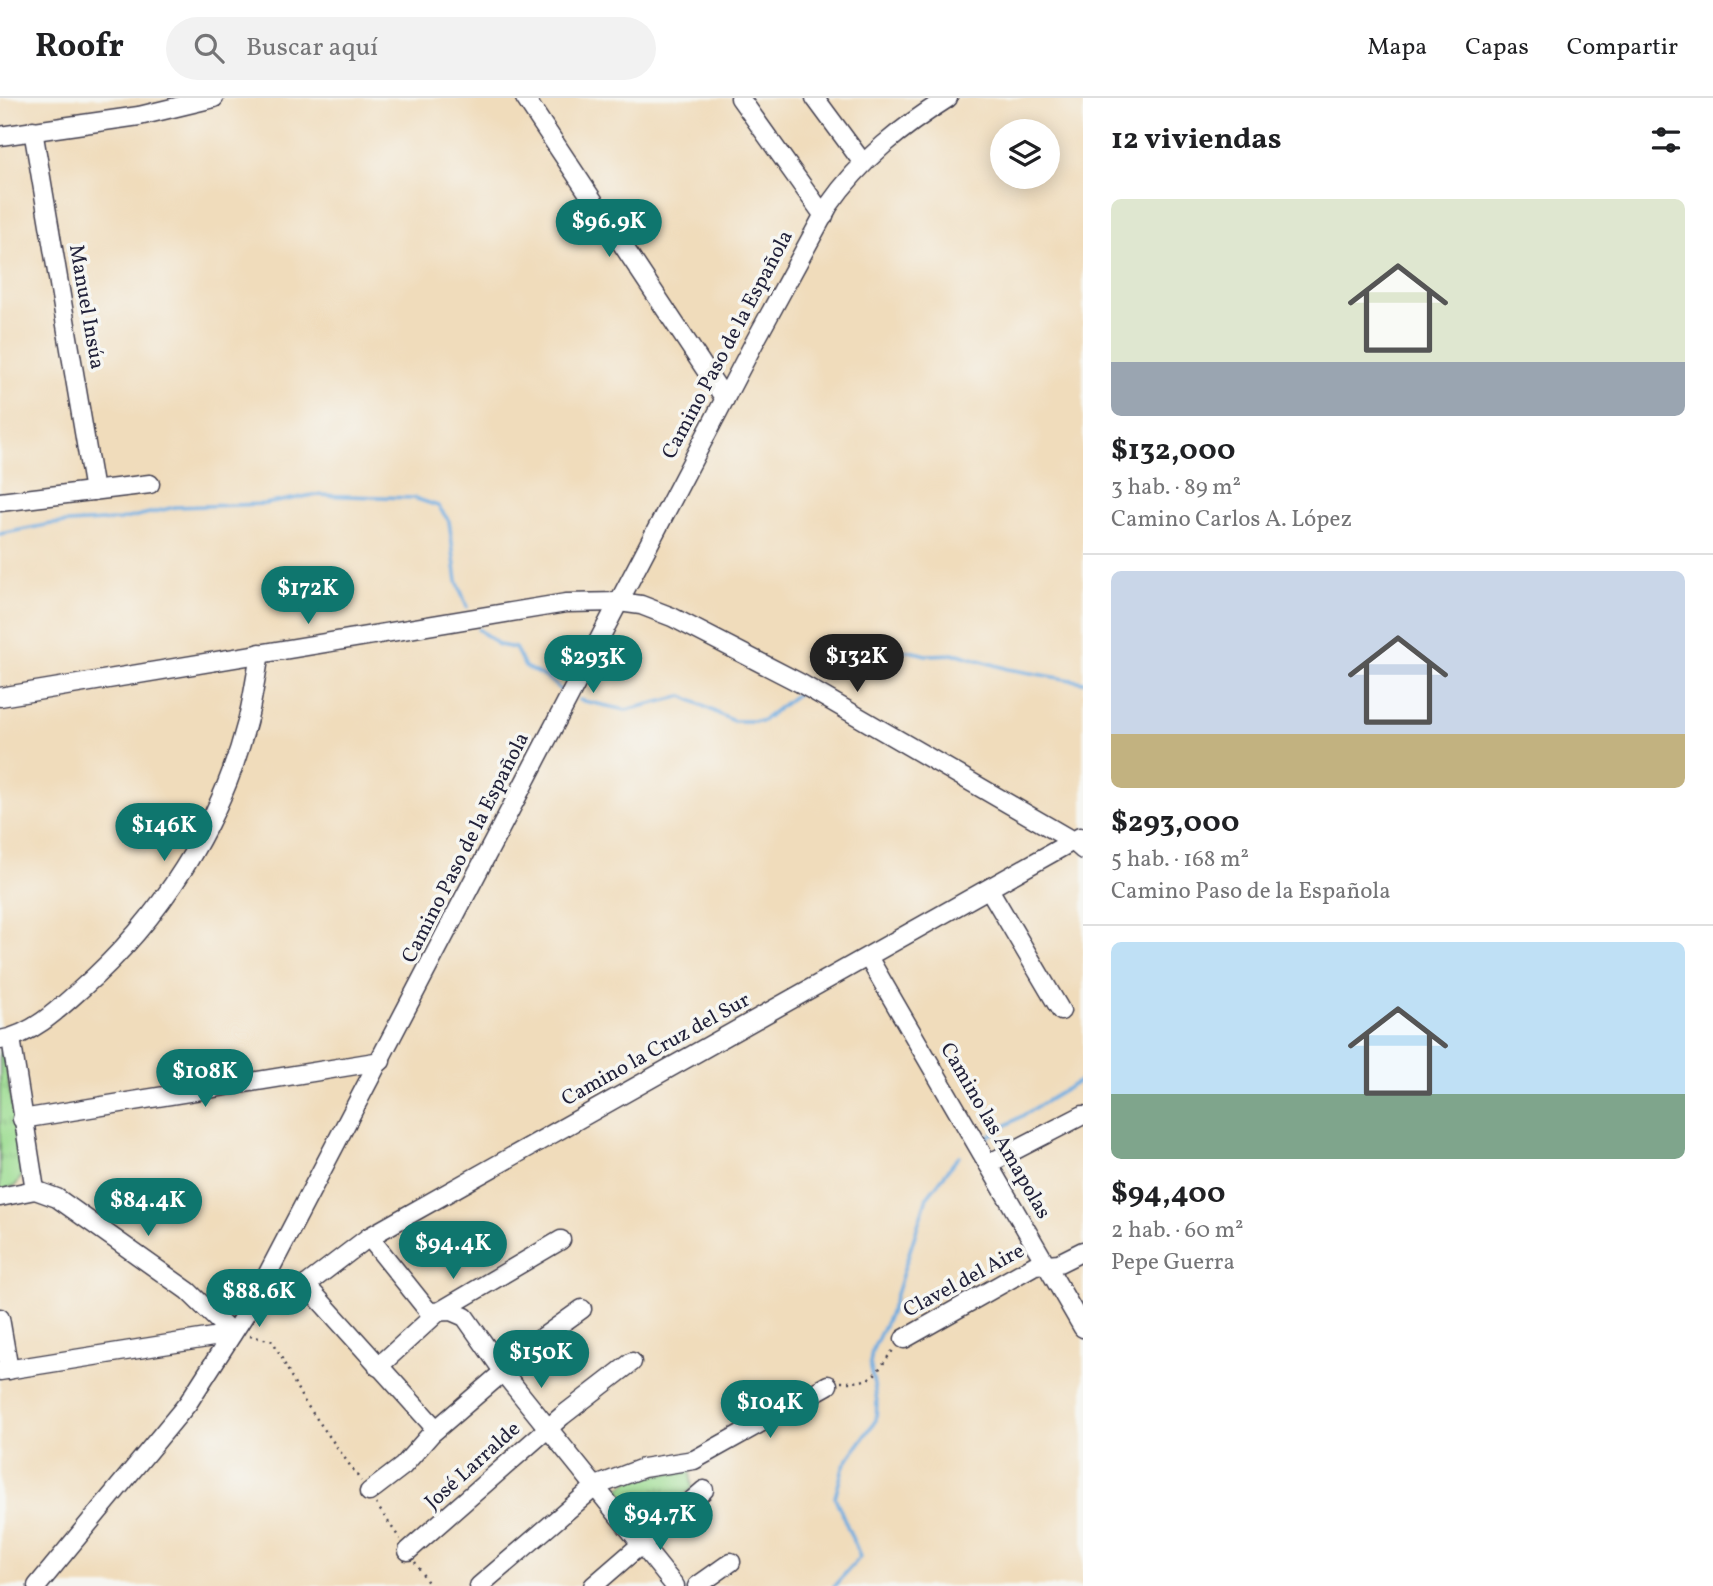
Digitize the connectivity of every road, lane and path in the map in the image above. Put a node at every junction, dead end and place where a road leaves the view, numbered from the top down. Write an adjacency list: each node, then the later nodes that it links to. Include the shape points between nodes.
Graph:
1 (214, 98): 7 (street, via 139,116)
2 (525, 98): 11 (street)
3 (740, 98): 10 (street)
4 (814, 98): 9 (street)
5 (948, 98): 6 (street, Camino Paso de la Española)
6 (929, 103): 9 (street, Camino Paso de la Española)
7 (33, 130): 8 (street); 13 (street, Manuel Insúa)
8 (0, 136)
9 (863, 163): 10 (street, Camino Paso de la Española)
10 (824, 216): 11 (street, Camino Paso de la Española)
11 (725, 399): 15 (street, Camino Paso de la Española)
12 (150, 484): 13 (street)
13 (94, 491): 14 (street)
14 (0, 502)
15 (619, 602): 16 (street, via 566,603); 18 (street, via 672,617 800,683); 23 (street, Camino Paso de la Española)
16 (260, 653): 17 (street); 22 (street, via 247,722 226,784 198,844 163,900 115,960 50,1017)
17 (0, 697)
18 (1080, 842): 19 (street, Camino la Cruz del Sur)
19 (989, 888): 20 (street, Camino la Cruz del Sur); 21 (street)
20 (868, 957): 26 (street, Camino las Amapolas); 29 (street, Camino la Cruz del Sur)
21 (1061, 1011)
22 (6, 1039): 25 (street)
23 (381, 1061): 25 (street); 34 (street, Camino Paso de la Española)
24 (1083, 1115): 26 (street)
25 (22, 1119): 27 (street)
26 (988, 1164): 32 (street, Camino las Amapolas)
27 (36, 1190): 28 (street); 39 (street, via 57,1198 169,1276)
28 (0, 1197)
29 (369, 1237): 33 (street, Camino la Cruz del Sur); 36 (street, via 429,1312)
30 (561, 1240): 36 (street)
31 (1083, 1251): 32 (street, Clavel del Aire)
32 (1046, 1265): 38 (street, Camino las Amapolas); 40 (street, Clavel del Aire, via 1035,1265)
33 (306, 1285): 34 (street, Camino la Cruz del Sur); 42 (street)
34 (253, 1302): 39 (street, Camino Paso de la Española)
35 (582, 1309): 44 (street, via 511,1360)
36 (437, 1312): 42 (street); 44 (street, via 465,1317)
37 (0, 1318): 43 (street)
38 (1083, 1328)
39 (232, 1334): 43 (street); 50 (path, via 273,1341 302,1398); 54 (street, Camino Paso de la Española, via 188,1403)
40 (904, 1339): 45 (path, Clavel del Aire, via 880,1372 862,1384)
41 (632, 1362): 47 (street, José Larralde)
42 (378, 1367): 46 (street)
43 (4, 1371)
44 (503, 1371): 46 (street); 47 (street)
45 (828, 1385): 48 (street, via 694,1460 643,1468)
46 (436, 1429): 50 (street, via 403,1466)
47 (549, 1429): 48 (street); 52 (street, José Larralde)
48 (596, 1486): 51 (street); 56 (street)
49 (704, 1490): 51 (street)
50 (369, 1492): 52 (path)
51 (642, 1542): 57 (street); 58 (street)
52 (408, 1551): 55 (path)
53 (731, 1562): 59 (street)
54 (37, 1586)
55 (430, 1586)
56 (479, 1586)
57 (593, 1586)
58 (675, 1586)
59 (697, 1586)

